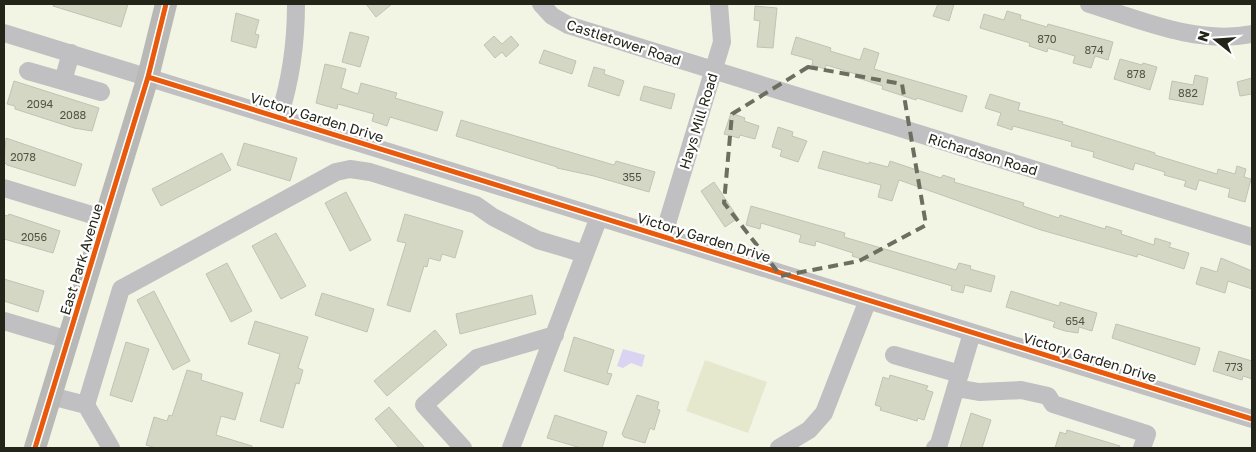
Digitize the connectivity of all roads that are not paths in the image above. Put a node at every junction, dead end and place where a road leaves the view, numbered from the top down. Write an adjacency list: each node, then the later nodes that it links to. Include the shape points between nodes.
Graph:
1 (166, 4): 11 (main road, East Park Avenue)
2 (296, 4): 14 (street, via 290,83)
3 (540, 4): 10 (street, Castletower Road, via 568,25)
4 (719, 4): 10 (street, Hays Mill Road, via 722,42)
5 (1089, 4): 7 (street, via 1178,31 1215,38)
6 (4, 33): 8 (street, Victory Garden Drive)
7 (1252, 34)
8 (71, 53): 11 (street, Victory Garden Drive); 12 (street)
9 (28, 71): 12 (street)
10 (714, 71): 18 (street, Hays Mill Road); 19 (street, Richardson Road)
11 (148, 77): 14 (street, Victory Garden Drive); 17 (main road, East Park Avenue)
12 (63, 81): 13 (street)
13 (101, 92)
14 (279, 118): 16 (street, Victory Garden Drive)
15 (4, 188): 17 (street)
16 (599, 217): 18 (street, Victory Garden Drive); 20 (street)
17 (105, 219): 25 (main road, East Park Avenue)
18 (663, 237): 21 (street, Victory Garden Drive)
19 (1252, 237)
20 (585, 254): 24 (street); 29 (street, via 538,240 476,205 370,172 350,169 336,172 121,289)
21 (868, 300): 23 (street, Victory Garden Drive); 35 (street, via 824,413 809,430)
22 (4, 321): 25 (street)
23 (972, 332): 27 (street); 30 (street, Victory Garden Drive)
24 (556, 335): 33 (street, via 477,358 424,405); 34 (street)
25 (68, 340): 28 (main road, East Park Avenue)
26 (894, 355): 27 (street)
27 (958, 381): 36 (street); 37 (street, via 979,392 1021,390 1048,396 1053,404 1146,434)
28 (51, 396): 29 (street); 31 (main road, East Park Avenue)
29 (86, 406): 32 (street)
30 (1252, 420)
31 (35, 448)
32 (111, 448)
33 (463, 448)
34 (511, 448)
35 (778, 448)
36 (935, 448)
37 (1142, 448)

